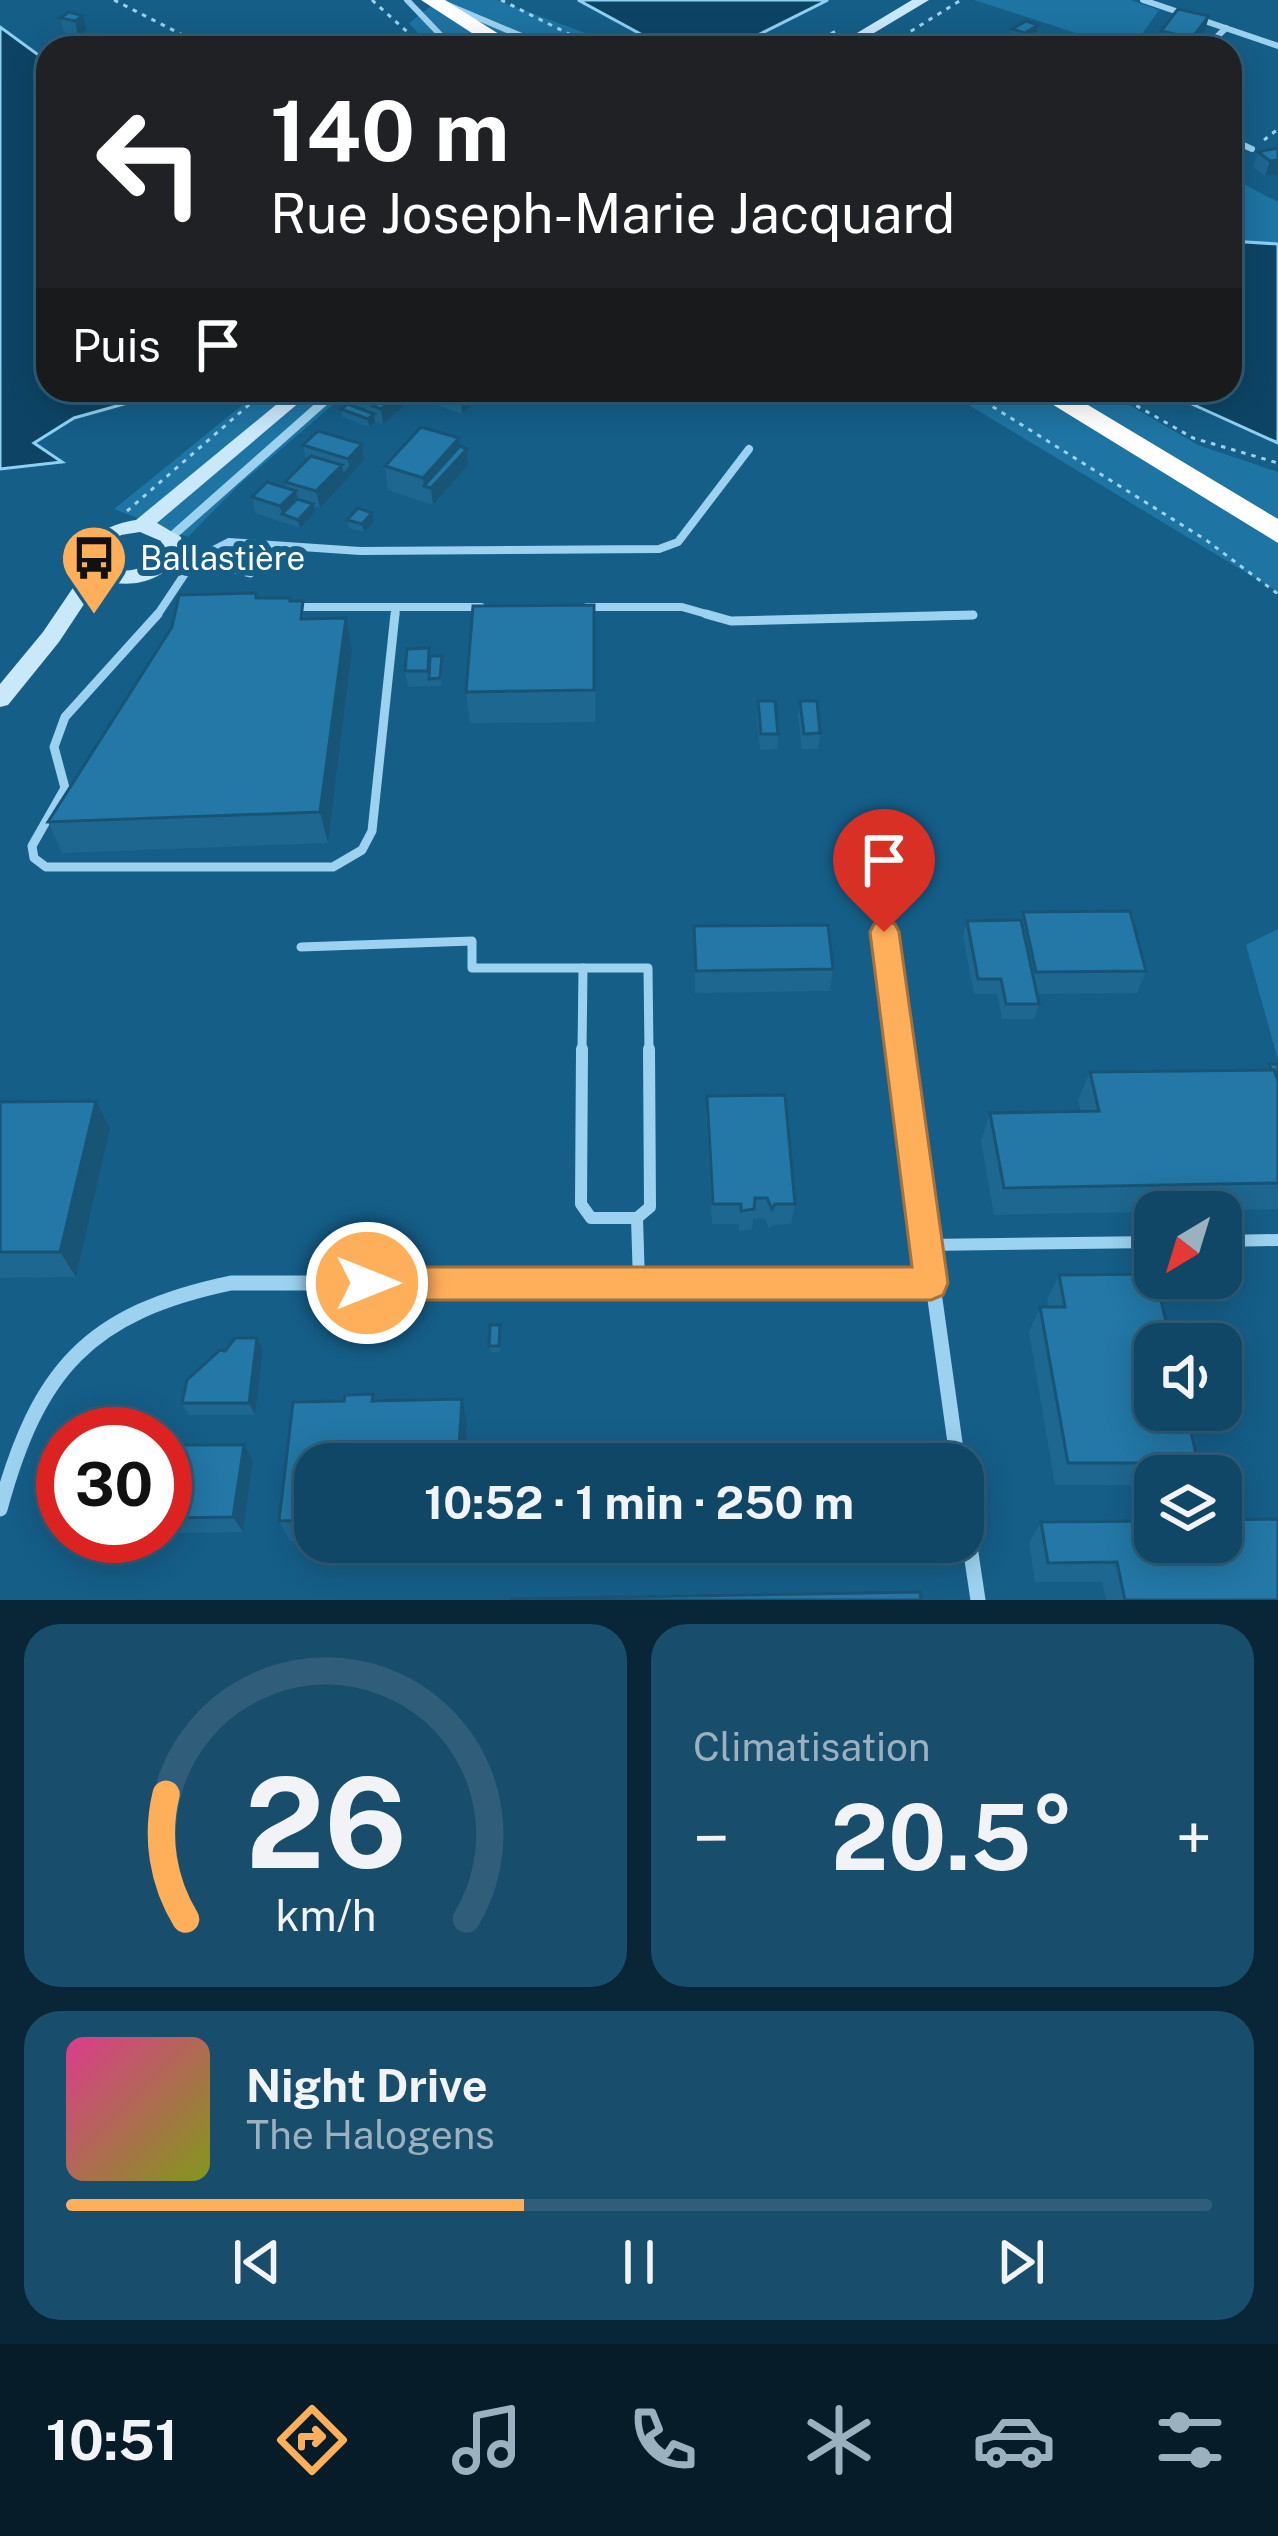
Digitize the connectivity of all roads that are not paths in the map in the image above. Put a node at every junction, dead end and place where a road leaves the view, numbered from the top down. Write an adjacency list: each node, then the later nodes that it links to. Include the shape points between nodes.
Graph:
1 (408, 0): 6 (lane); 7 (highway)
2 (434, 0): 8 (highway); 9 (lane)
3 (922, 0): 10 (main road)
4 (1143, 0): 5 (lane)
5 (1226, 28): 11 (lane); 12 (lane)
6 (442, 36)
7 (467, 36)
8 (491, 36)
9 (521, 36)
10 (860, 36)
11 (1218, 36)
12 (1278, 46)
13 (1242, 144): 14 (lane)
14 (1252, 149)
15 (291, 402): 22 (main road, via 246,439)
16 (323, 402): 22 (street)
17 (1063, 402): 21 (highway)
18 (1096, 402): 20 (highway)
19 (749, 449): 22 (lane, via 678,542 659,549 360,551)
20 (1278, 512)
21 (1278, 533)
22 (162, 539): 23 (main road, via 95,544); 24 (street); 25 (main road, via 158,569); 27 (lane, via 171,600 65,716 54,746 65,788 32,846 46,867 333,867 349,860 372,831)
23 (96, 570): 25 (main road); 31 (main road)
24 (250, 573)
25 (119, 578): 31 (main road)
26 (281, 607): 27 (lane)
27 (396, 607): 28 (lane)
28 (491, 607)
29 (562, 607): 30 (lane, via 682,607 731,621)
30 (973, 615)
31 (51, 637): 32 (main road)
32 (0, 699)
33 (884, 932): 40 (street)
34 (301, 947): 35 (lane, via 472,941 472,968)
35 (583, 968): 36 (lane, via 580,1204 591,1218); 36 (lane, via 648,968 650,1207)
36 (637, 1218): 41 (lane)
37 (1278, 1240): 38 (lane)
38 (1242, 1241)
39 (1134, 1242): 40 (lane)
40 (926, 1245): 42 (street)
41 (639, 1283): 42 (street); 44 (street, via 231,1283 162,1298 117,1319 62,1367 27,1423)
42 (931, 1283): 43 (street)
43 (955, 1443)
44 (0, 1509)
45 (971, 1563): 46 (street)
46 (977, 1600)

